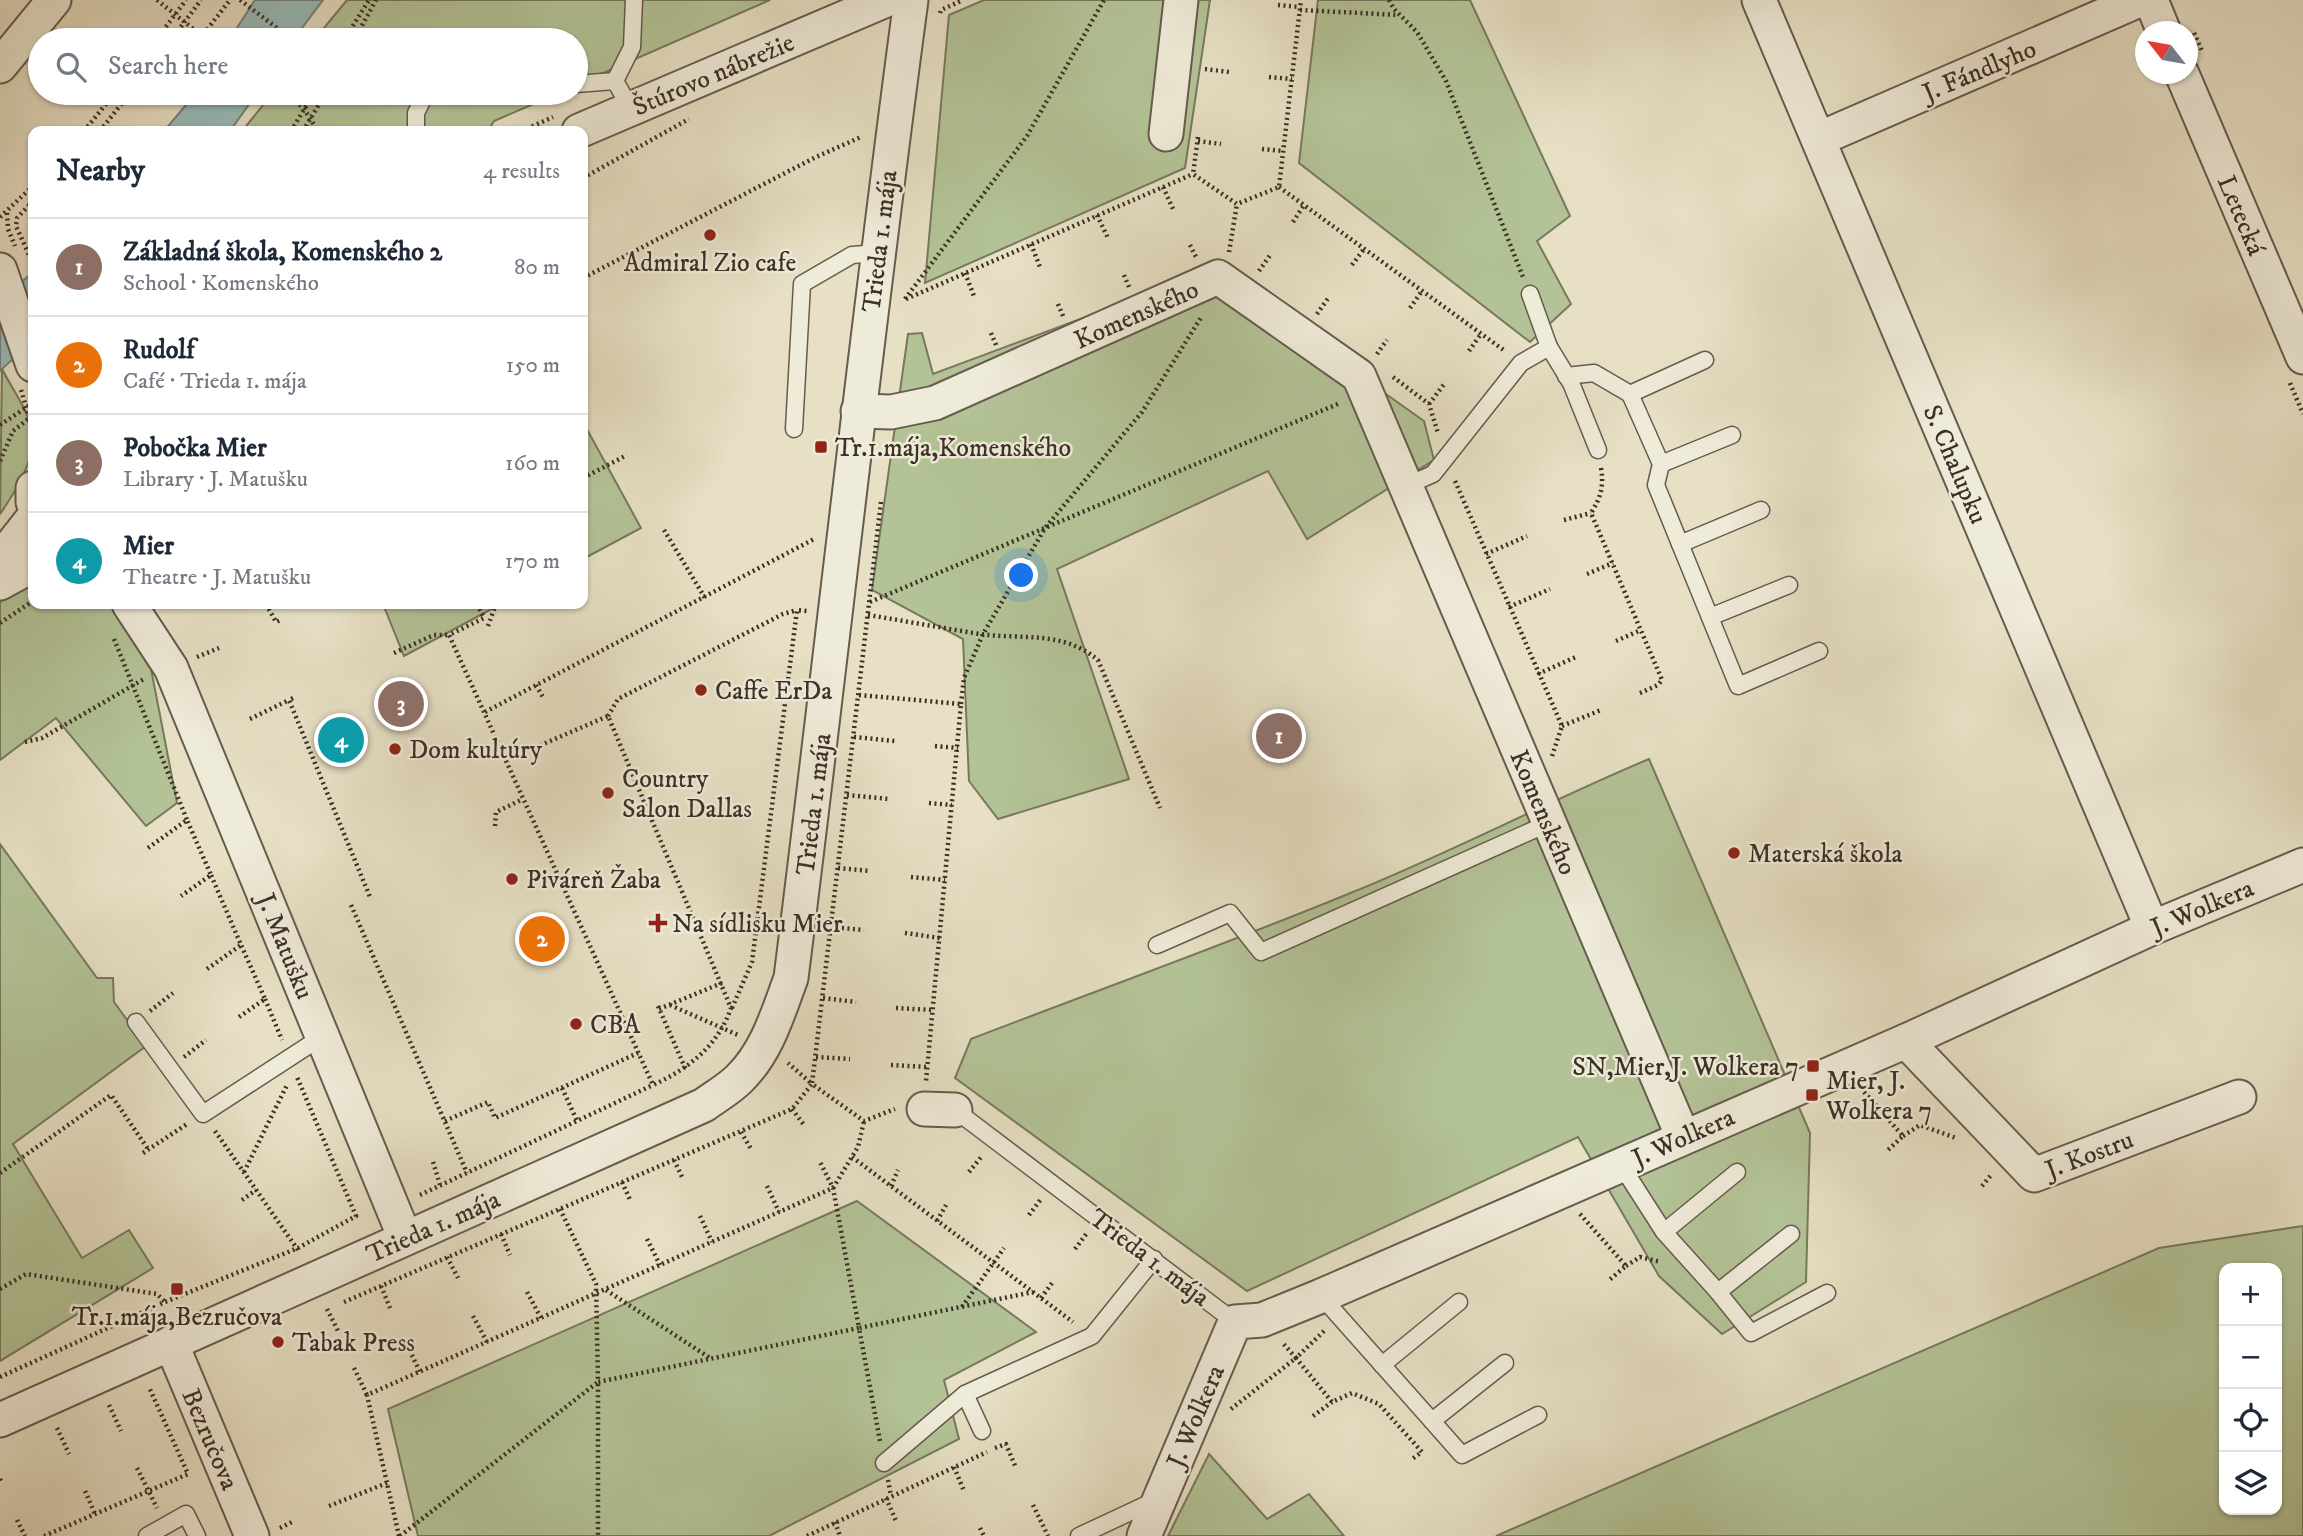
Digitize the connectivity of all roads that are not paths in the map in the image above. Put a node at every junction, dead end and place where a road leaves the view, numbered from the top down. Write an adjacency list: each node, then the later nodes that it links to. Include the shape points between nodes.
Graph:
1 (34, 0): 14 (street)
2 (54, 0): 12 (street)
3 (634, 0): 17 (lane)
4 (886, 0): 10 (street, Štúrovo nábrežie)
5 (911, 0): 23 (street, Trieda 1. mája, via 876,138)
6 (1181, 0): 21 (street)
7 (1759, 0): 22 (street, S. Chalupku)
8 (2139, 0): 22 (street, J. Fándlyho)
9 (2151, 0): 11 (street)
10 (850, 7): 17 (street, Štúrovo nábrežie)
11 (2160, 21)
12 (30, 28)
13 (28, 31): 14 (street)
14 (7, 56)
15 (2186, 84): 28 (street, Letecká)
16 (588, 87): 17 (lane)
17 (623, 95): 20 (street, Štúrovo nábrežie)
18 (420, 105): 19 (lane)
19 (416, 126)
20 (585, 126)
21 (1166, 134)
22 (1818, 137): 52 (street, S. Chalupku)
23 (878, 253): 32 (street, Trieda 1. mája); 33 (lane, via 852,255 802,284)
24 (8, 258): 26 (street)
25 (1530, 294): 27 (lane)
26 (26, 329)
27 (1549, 347): 30 (lane); 37 (lane, via 1521,363 1433,474)
28 (2303, 357)
29 (1704, 360): 31 (lane)
30 (1566, 376): 31 (lane, via 1594,373); 35 (lane)
31 (1630, 394): 36 (lane)
32 (858, 411): 37 (street, Komenského, via 891,412 927,405 1232,268 1359,376); 64 (street, Trieda 1. mája, via 853,614 791,978 771,1034 740,1079 704,1105)
33 (794, 429)
34 (1732, 435): 36 (lane)
35 (1598, 450)
36 (1661, 464): 40 (lane, via 1656,485)
37 (1406, 486): 50 (street, Komenského)
38 (1761, 510): 40 (lane)
39 (28, 525): 41 (street)
40 (1680, 544): 47 (lane)
41 (0, 561)
42 (28, 568): 43 (street)
43 (0, 583)
44 (1789, 585): 47 (lane)
45 (154, 609): 49 (street)
46 (119, 616): 49 (street)
47 (1710, 617): 48 (lane, via 1738,686)
48 (1819, 651)
49 (168, 661): 55 (street, J. Matušku)
50 (1549, 823): 53 (lane, via 1261,952 1230,913); 59 (street, Komenského)
51 (2303, 865): 52 (street, J. Wolkera)
52 (2152, 928): 56 (street, J. Wolkera)
53 (1157, 945)
54 (136, 1023): 55 (lane, via 202,1114)
55 (323, 1036): 64 (street, J. Matušku)
56 (1906, 1041): 57 (street, J. Kostru, via 2035,1175); 59 (street, J. Wolkera)
57 (2239, 1097)
58 (940, 1110): 65 (lane, Trieda 1. mája)
59 (1684, 1137): 60 (street, J. Wolkera)
60 (1621, 1165): 62 (lane); 68 (street, J. Wolkera)
61 (1737, 1172): 62 (lane)
62 (1664, 1232): 66 (lane)
63 (1791, 1234): 66 (lane)
64 (405, 1238): 71 (street, Trieda 1. mája)
65 (1154, 1259): 70 (lane, Trieda 1. mája); 74 (lane, via 1092,1336)
66 (1718, 1292): 67 (lane, via 1751,1333)
67 (1827, 1293)
68 (1321, 1296): 70 (street, J. Wolkera, via 1262,1320); 73 (lane)
69 (1459, 1302): 73 (lane)
70 (1235, 1322): 80 (street, J. Wolkera)
71 (171, 1342): 76 (street, Trieda 1. mája); 83 (street, Bezručova)
72 (1505, 1363): 77 (lane)
73 (1382, 1365): 77 (lane)
74 (965, 1394): 78 (lane); 79 (lane)
75 (1538, 1415): 77 (lane, via 1462,1455)
76 (0, 1420)
77 (1432, 1421)
78 (982, 1431)
79 (884, 1463)
80 (1160, 1498): 84 (lane, J. Wolkera); 85 (street, J. Wolkera)
81 (147, 1536): 82 (lane, via 186,1514)
82 (197, 1536)
83 (252, 1536)
84 (1079, 1536)
85 (1144, 1536)

